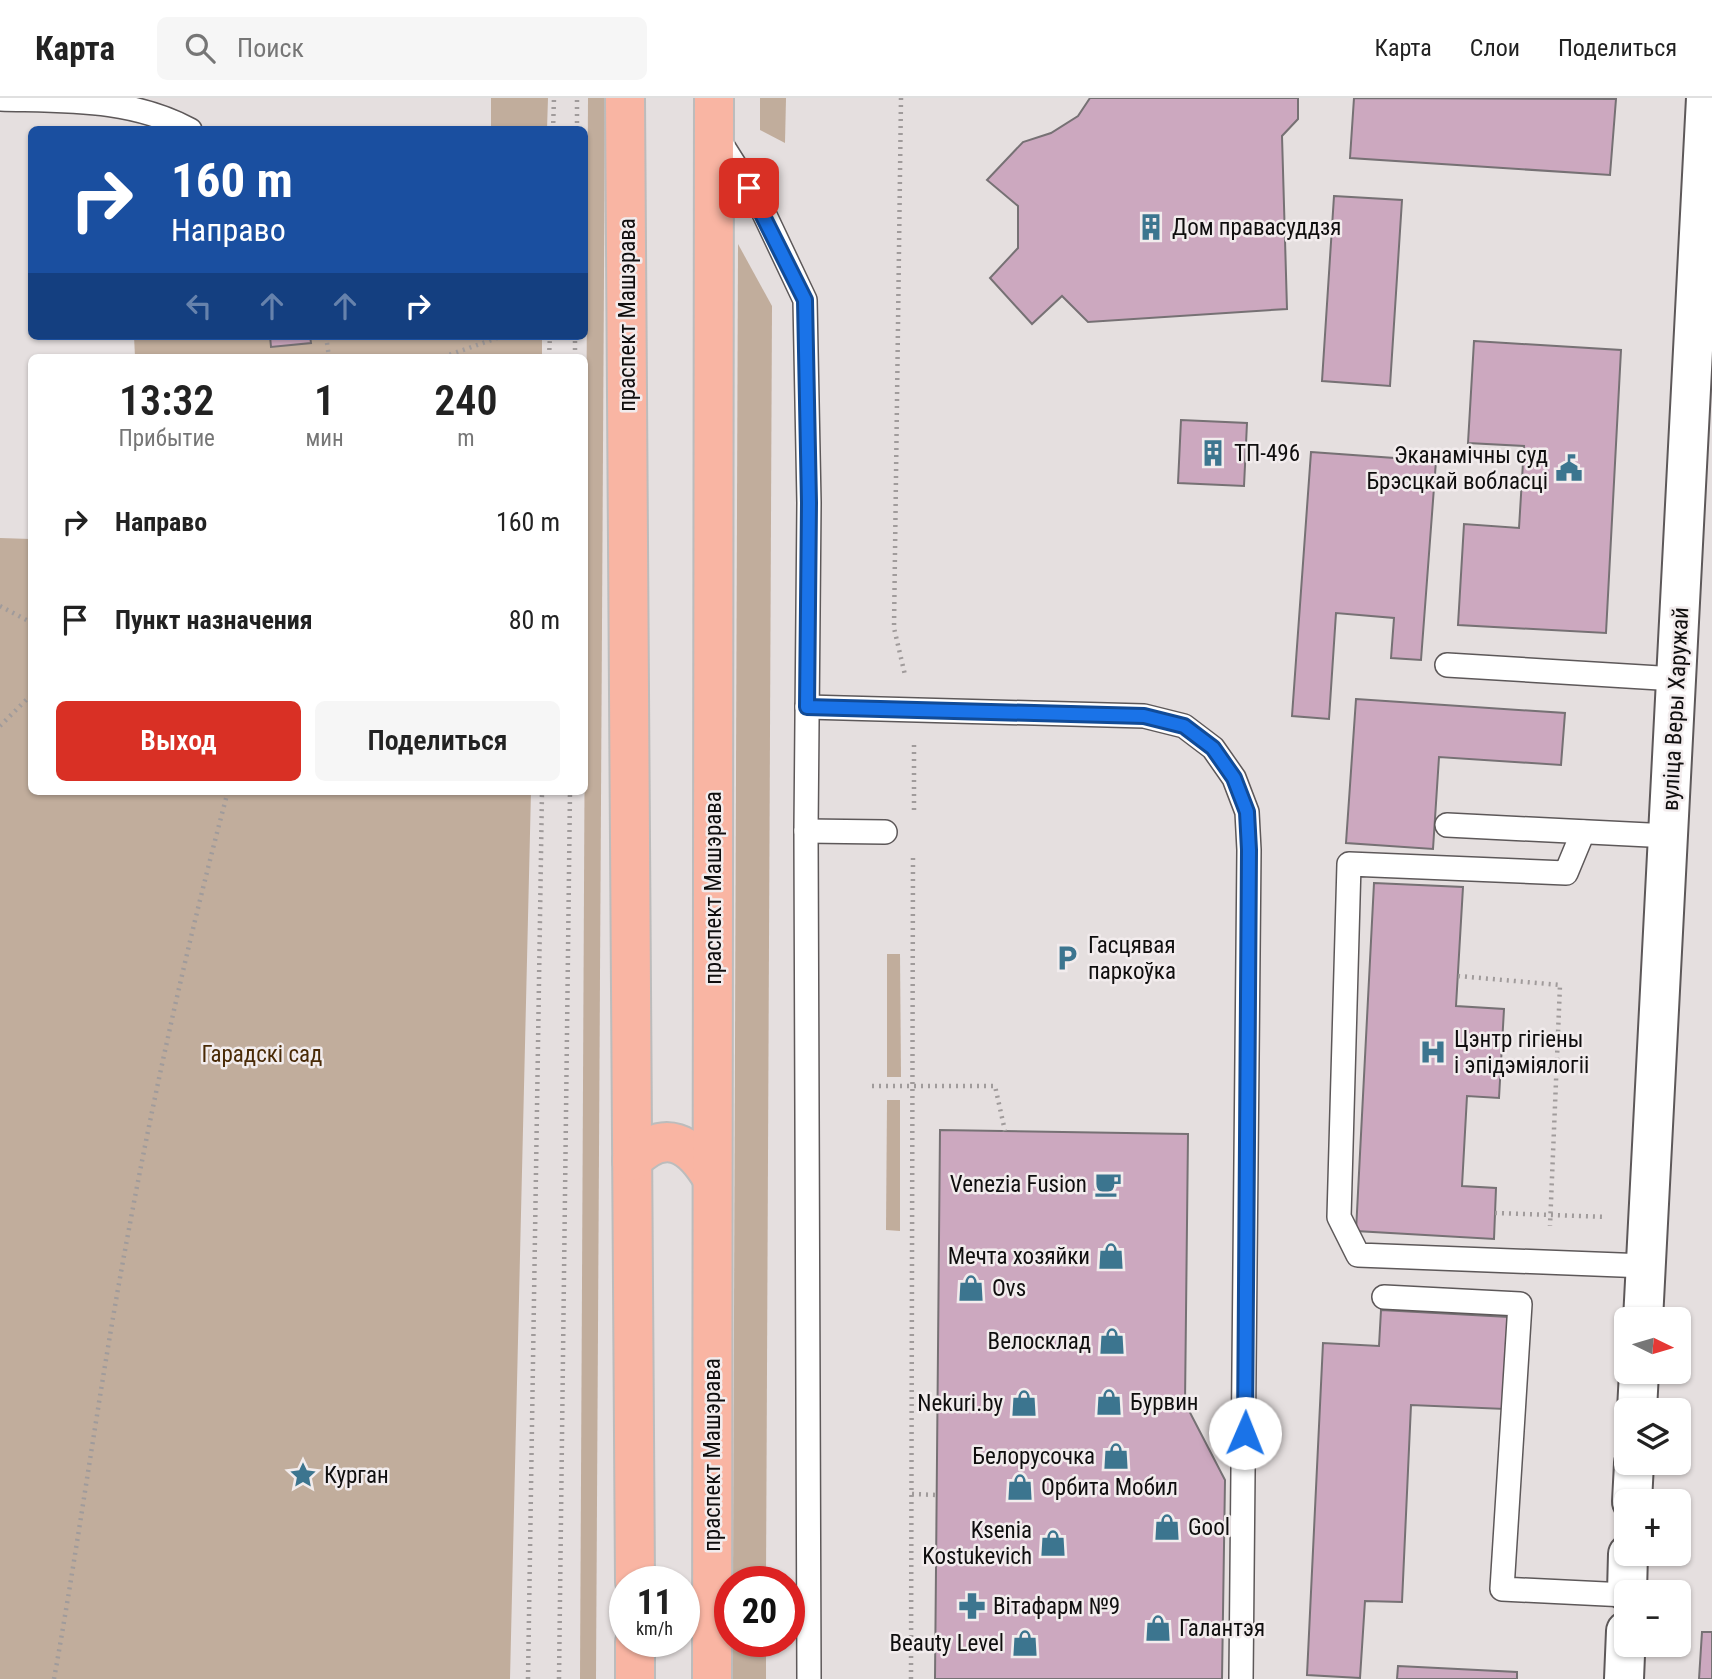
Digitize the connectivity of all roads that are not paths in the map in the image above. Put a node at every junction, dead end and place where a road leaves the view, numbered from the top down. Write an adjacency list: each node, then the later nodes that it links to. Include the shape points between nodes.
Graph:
1 (625, 98): 15 (main road, праспект Машэрава)
2 (1706, 98): 6 (street, вуліца Веры Харужай)
3 (0, 99): 5 (lane, via 137,106)
4 (714, 115): 9 (lane, via 805,300); 16 (main road, праспект Машэрава)
5 (184, 126)
6 (1702, 386): 8 (street, вуліца Веры Харужай)
7 (1447, 665): 8 (lane)
8 (1676, 680): 14 (street, вуліца Веры Харужай)
9 (807, 707): 11 (lane); 27 (lane, via 1144,716 1184,726 1213,748 1234,778 1247,812 1249,850)
10 (1447, 825): 13 (lane)
11 (806, 831): 12 (lane); 26 (lane)
12 (885, 832)
13 (1583, 832): 14 (lane); 17 (lane, via 1566,873 1349,864 1339,1217 1358,1255)
14 (1669, 836): 17 (street, вуліца Веры Харужай)
15 (632, 1161): 16 (main road, via 645,1148 678,1142 699,1156); 20 (main road, праспект Машэрава)
16 (712, 1178): 25 (main road, праспект Машэрава)
17 (1646, 1266): 19 (street, вуліца Веры Харужай)
18 (1384, 1297): 21 (lane, via 1520,1304 1502,1589)
19 (1644, 1307)
20 (635, 1566)
21 (1614, 1593)
22 (635, 1657): 24 (main road)
23 (1625, 1657): 28 (street)
24 (635, 1679)
25 (712, 1679)
26 (809, 1679)
27 (1241, 1679)
28 (1624, 1679)

